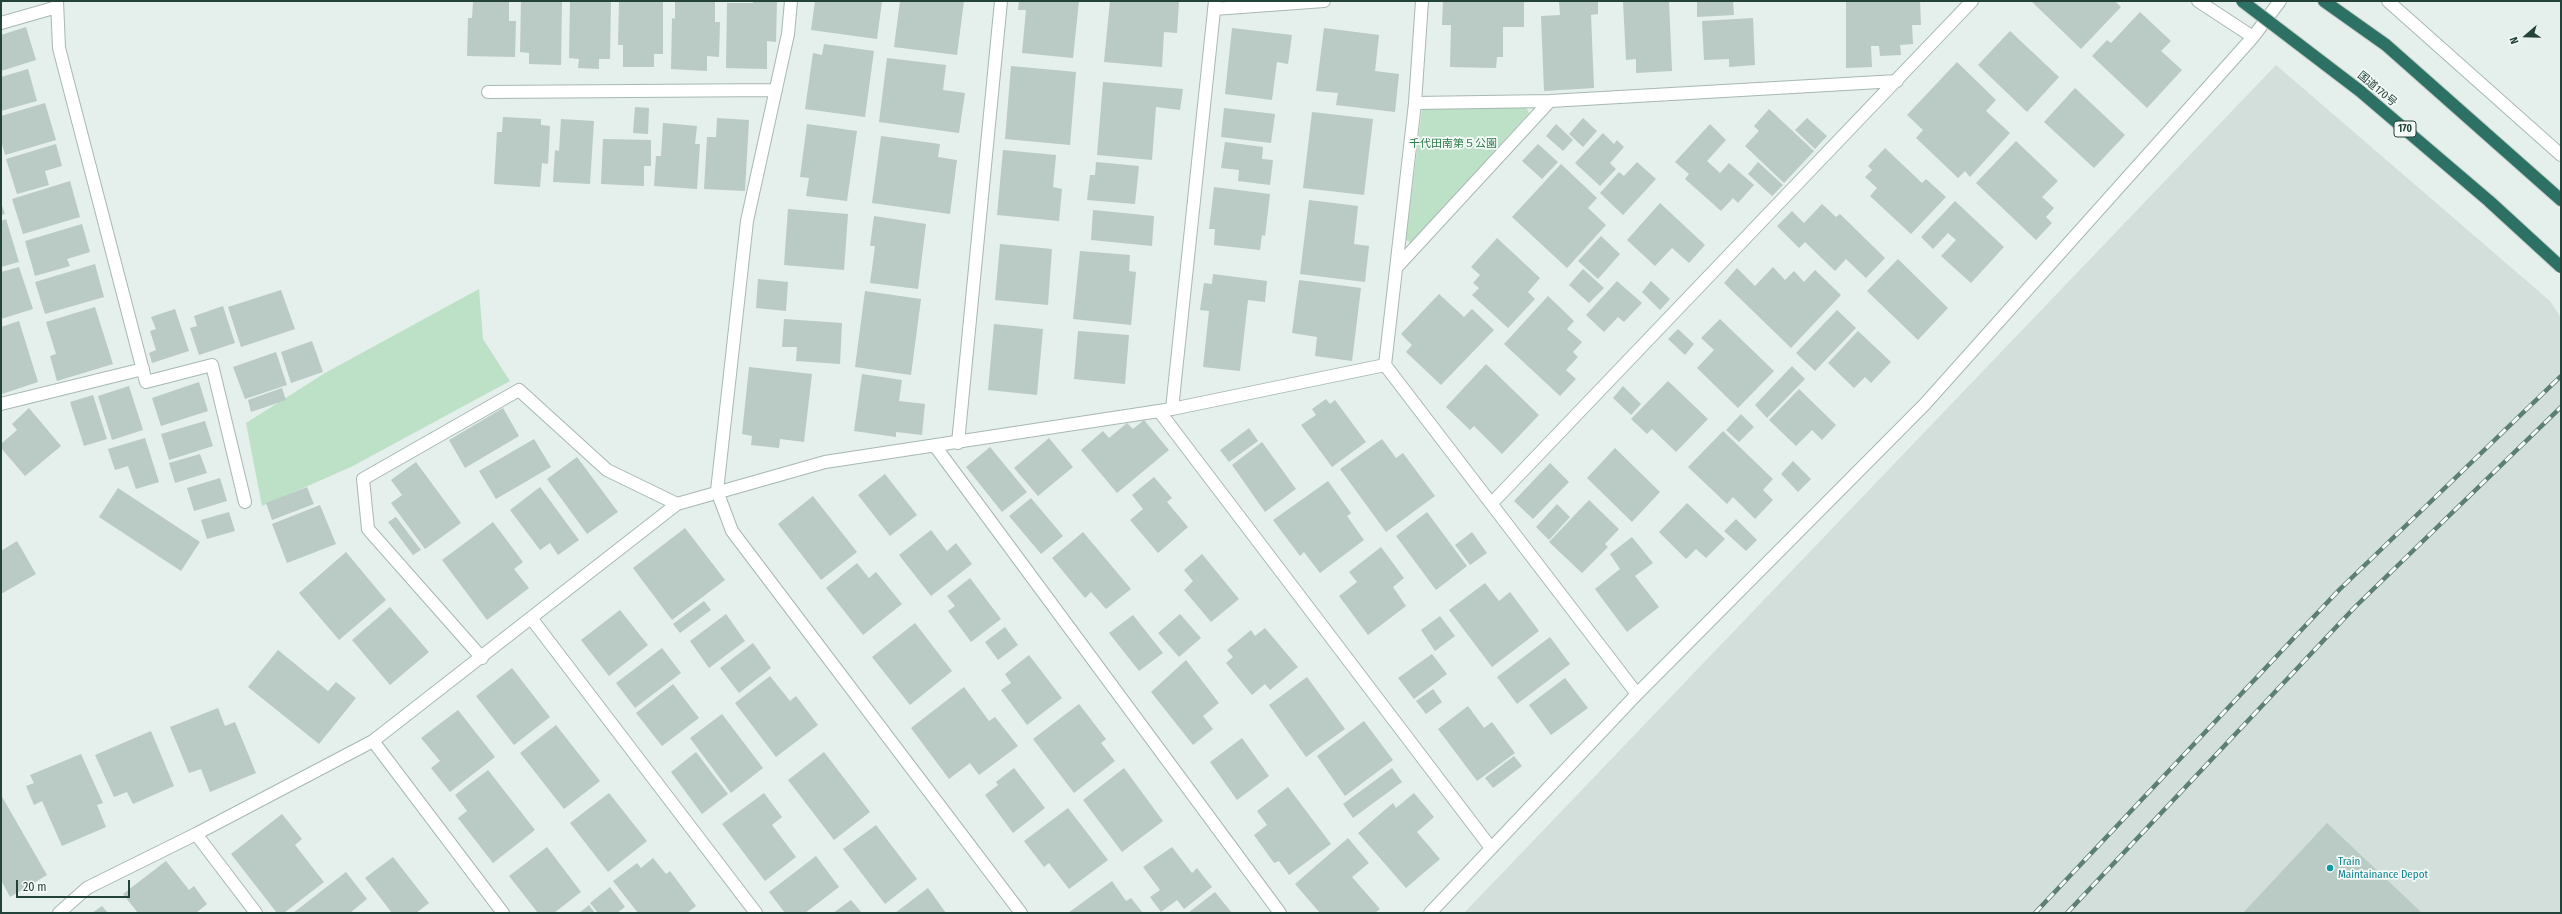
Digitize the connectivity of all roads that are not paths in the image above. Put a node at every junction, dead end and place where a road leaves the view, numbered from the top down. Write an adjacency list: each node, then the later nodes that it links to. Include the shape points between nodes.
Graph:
1 (791, 1): 16 (street, via 788,34)
2 (1001, 1): 29 (street)
3 (1324, 1): 12 (street)
4 (1422, 1): 19 (street)
5 (1972, 1): 15 (street)
6 (2198, 1): 14 (street)
7 (2242, 1): 22 (highway, 国道170号 / 170, bridge, via 2360,91 2489,201)
8 (2280, 1): 14 (street)
9 (2324, 1): 21 (highway, via 2386,45)
10 (2388, 1): 20 (street)
11 (57, 4): 13 (street); 25 (street, via 59,48)
12 (1215, 5): 27 (street)
13 (1, 22)
14 (2253, 37): 37 (street, via 1925,404)
15 (1897, 81): 18 (street); 33 (street)
16 (776, 90): 17 (street); 31 (street, via 748,221)
17 (488, 92)
18 (1550, 100): 19 (street); 23 (street)
19 (1415, 103): 23 (street)
20 (2561, 155)
21 (2561, 200)
22 (2561, 267)
23 (1396, 268): 24 (street)
24 (1385, 365): 27 (street); 33 (street)
25 (143, 369): 26 (street); 32 (street, via 146,382 212,365)
26 (1, 404)
27 (1172, 409): 28 (street)
28 (1159, 411): 29 (street); 40 (street)
29 (958, 443): 30 (street)
30 (935, 446): 31 (street, via 825,462); 46 (street)
31 (717, 491): 34 (street); 45 (street, via 732,531)
32 (246, 502)
33 (1492, 503): 37 (street)
34 (677, 504): 35 (street); 36 (street, via 607,470 519,390 363,479 368,529)
35 (531, 618): 36 (street); 44 (street)
36 (482, 658): 38 (street)
37 (1637, 694): 40 (street)
38 (373, 741): 39 (street); 43 (street)
39 (196, 834): 41 (street, via 87,888); 42 (street)
40 (1491, 848): 47 (street)
41 (59, 913)
42 (256, 913)
43 (503, 913)
44 (756, 913)
45 (1021, 913)
46 (1280, 913)
47 (1430, 913)

